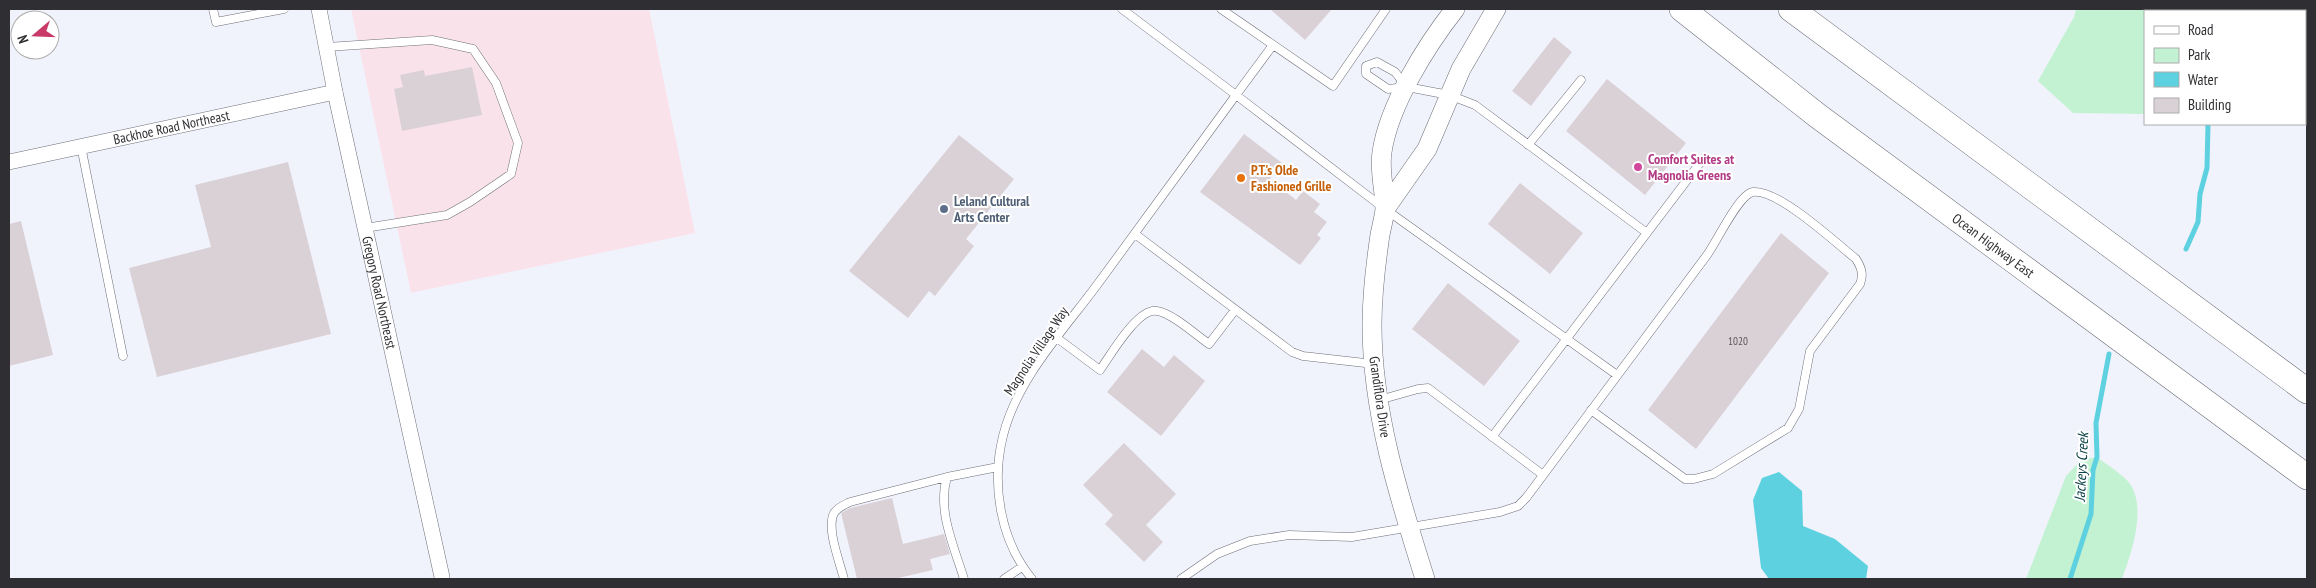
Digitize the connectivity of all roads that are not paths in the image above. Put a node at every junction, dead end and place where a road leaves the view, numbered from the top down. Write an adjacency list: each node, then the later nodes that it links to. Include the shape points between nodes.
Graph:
1 (213, 9): 2 (lane, via 216,22)
2 (284, 9)
3 (320, 9): 12 (street, Gregory Road Northeast)
4 (1122, 9): 19 (lane)
5 (1221, 9): 11 (lane)
6 (1386, 9): 13 (lane)
7 (1455, 9): 16 (street, Grandiflora Drive)
8 (1496, 9): 18 (street, Grandiflora Drive)
9 (1682, 9): 41 (highway, Ocean Highway East, via 1818,116)
10 (1791, 9): 34 (highway)
11 (1273, 45): 13 (lane, via 1333,86); 19 (lane, Magnolia Village Way)
12 (327, 47): 17 (street, Gregory Road Northeast); 25 (lane, via 432,40 473,50 496,83 518,143 511,174 447,215)
13 (1353, 58): 14 (lane)
14 (1366, 66): 16 (lane, via 1377,62 1396,72); 16 (lane, via 1366,74 1388,89)
15 (1581, 80): 20 (lane)
16 (1407, 87): 18 (lane); 24 (street, Grandiflora Drive, via 1392,119 1382,154)
17 (335, 92): 21 (street, Backhoe Road Northeast); 25 (street, Gregory Road Northeast)
18 (1449, 95): 20 (lane, via 1475,105); 24 (street, Grandiflora Drive, via 1427,149)
19 (1236, 96): 24 (lane); 27 (lane, Magnolia Village Way)
20 (1528, 145): 26 (lane)
21 (81, 146): 23 (street, Backhoe Road Northeast); 31 (lane)
22 (1704, 159): 26 (lane)
23 (9, 162)
24 (1385, 209): 30 (lane); 32 (street, Grandiflora Drive, via 1373,298)
25 (365, 228): 44 (street, Gregory Road Northeast)
26 (1647, 233): 30 (lane)
27 (1135, 234): 28 (lane); 29 (lane, Magnolia Village Way)
28 (1235, 310): 29 (lane, via 1209,344 1168,315 1156,310 1149,312 1136,321 1100,370); 32 (lane, via 1292,352)
29 (1057, 338): 38 (lane, Magnolia Village Way, via 1029,377 1013,407 1003,436)
30 (1566, 338): 33 (lane); 37 (lane)
31 (123, 356)
32 (1374, 364): 35 (street, Grandiflora Drive)
33 (1617, 375): 36 (lane); 36 (lane, via 1718,239 1745,195 1763,193 1779,199 1856,258 1861,267 1863,278 1860,284 1810,351 1794,420 1779,435 1713,474 1694,480 1685,479)
34 (2307, 391)
35 (1379, 400): 37 (lane, via 1428,388); 42 (street, Grandiflora Drive, via 1393,472)
36 (1591, 410): 39 (lane)
37 (1492, 437): 39 (lane)
38 (998, 467): 40 (lane); 43 (lane, Magnolia Village Way, via 1002,516 1010,545)
39 (1544, 475): 42 (lane, via 1526,498 1510,510)
40 (947, 477): 45 (lane, via 850,502 839,508 832,518 831,528); 46 (lane, via 943,508)
41 (2307, 478)
42 (1409, 528): 49 (lane, via 1352,537 1289,535 1250,541 1217,554); 50 (street, Grandiflora Drive)
43 (1022, 567): 47 (lane); 48 (lane, Magnolia Village Way)
44 (442, 577)
45 (844, 579)
46 (964, 579)
47 (1004, 579)
48 (1032, 579)
49 (1181, 579)
50 (1425, 579)

